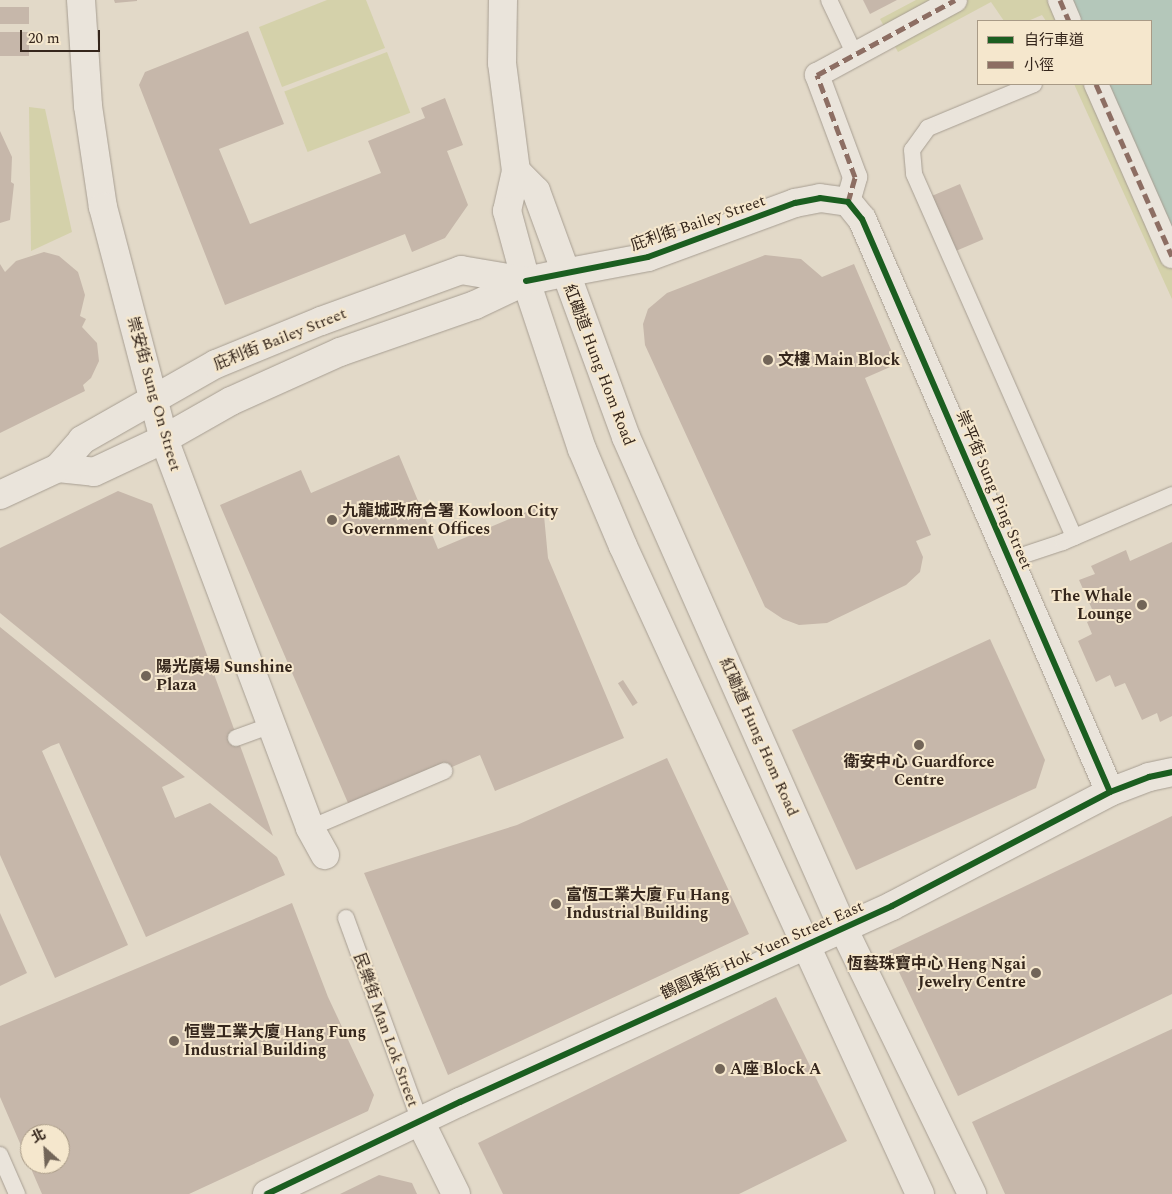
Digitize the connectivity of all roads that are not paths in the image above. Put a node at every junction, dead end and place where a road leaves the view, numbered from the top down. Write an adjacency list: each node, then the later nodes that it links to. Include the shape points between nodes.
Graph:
1 (81, 0): 15 (main road, 崇安街 Sung On Street, via 88,106 103,207)
2 (503, 0): 10 (main road, via 502,63)
3 (829, 0): 7 (lane)
4 (955, 0): 7 (street)
5 (1060, 0): 6 (street)
6 (1069, 20)
7 (855, 55): 11 (street, via 817,75 856,177)
8 (1032, 85): 20 (lane, via 928,128 912,150 912,158 914,174)
9 (1096, 85): 12 (street)
10 (516, 171): 13 (main road, 紅磡道 Hung Hom Road, via 536,191); 14 (main road, via 507,211)
11 (848, 202): 13 (main road, 庇利街 Bailey Street, via 820,198 795,203 648,257); 21 (main road, 崇平街 Sung Ping Street, via 862,220)
12 (1172, 256)
13 (564, 273): 14 (main road, 庇利街 Bailey Street); 30 (main road, 紅磡道 Hung Hom Road, via 626,437)
14 (526, 281): 15 (main road, 庇利街 Bailey Street, via 461,270 321,321 216,364); 16 (main road, 庇利街 Bailey Street, via 475,305 340,352 231,401); 31 (main road, via 582,449)
15 (154, 400): 16 (main road, 崇安街 Sung On Street); 17 (main road, 庇利街 Bailey Street, via 82,440)
16 (164, 439): 17 (main road, 庇利街 Bailey Street, via 94,472); 22 (main road, 崇安街 Sung On Street)
17 (58, 468): 19 (main road, 庇利街 Bailey Street)
18 (1172, 495): 20 (lane)
19 (0, 496)
20 (1074, 537): 21 (lane)
21 (1009, 560): 26 (main road, 崇平街 Sung Ping Street)
22 (272, 725): 23 (lane); 27 (main road, 崇安街 Sung On Street)
23 (236, 738)
24 (444, 771): 27 (lane)
25 (1172, 772): 26 (main road, 鶴園東街 Hok Yuen Street East, via 1148,777)
26 (1110, 792): 30 (main road, 鶴園東街 Hok Yuen Street East, via 892,906)
27 (310, 828): 28 (main road, 崇安街 Sung On Street)
28 (325, 855)
29 (346, 918): 32 (lane, 民樂街 Man Lok Street)
30 (843, 928): 31 (main road, 鶴園東街 Hok Yuen Street East); 38 (main road, 紅磡道 Hung Hom Road)
31 (804, 946): 32 (main road, 鶴園東街 Hok Yuen Street East); 37 (main road)
32 (420, 1121): 35 (main road, 鶴園東街 Hok Yuen Street East); 36 (main road, 民樂街 Man Lok Street)
33 (0, 1155): 34 (lane)
34 (17, 1194)
35 (267, 1194)
36 (456, 1194)
37 (920, 1194)
38 (972, 1194)

